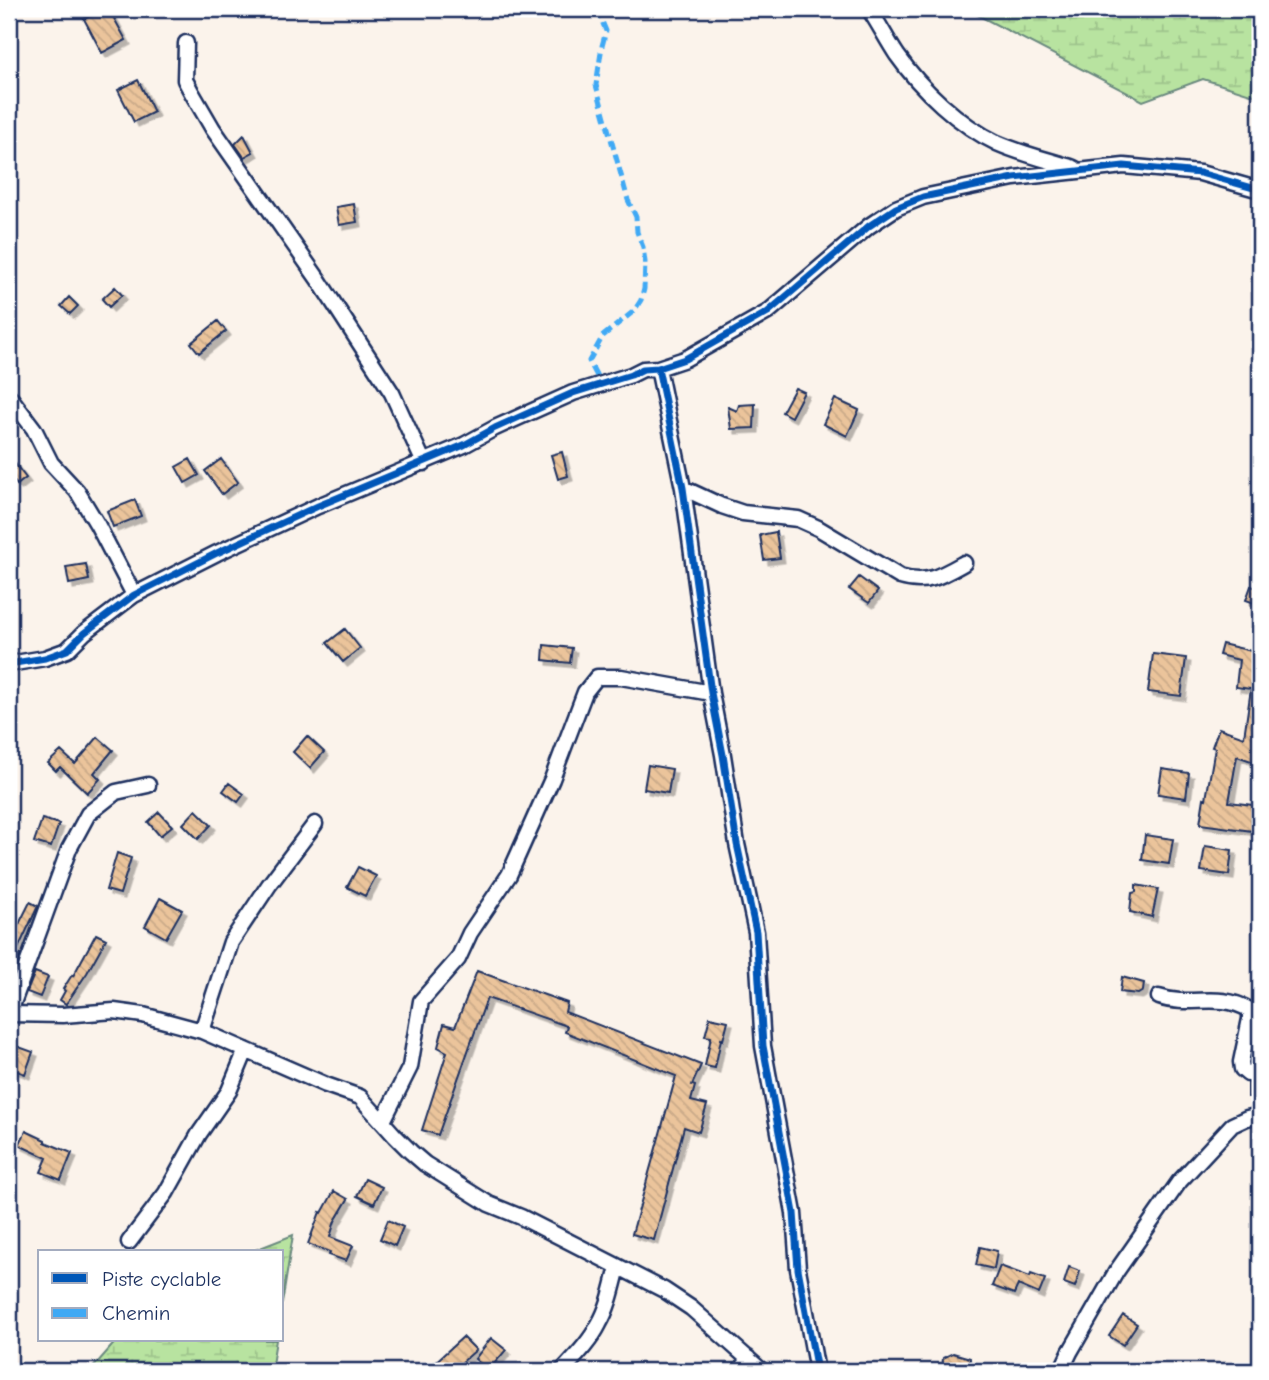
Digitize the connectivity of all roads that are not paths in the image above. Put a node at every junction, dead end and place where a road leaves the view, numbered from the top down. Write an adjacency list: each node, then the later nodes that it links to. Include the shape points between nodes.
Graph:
1 (869, 9): 3 (street, via 897,55 929,93 968,126)
2 (186, 43): 9 (street, via 185,80 212,129 367,353 392,393)
3 (1025, 154): 4 (street); 5 (street)
4 (1078, 170): 5 (street); 6 (street, via 1124,166 1200,173)
5 (1014, 178): 7 (street, via 923,197 897,208 768,312 685,359)
6 (1260, 190)
7 (659, 368): 9 (street, via 643,369 573,393); 10 (street)
8 (9, 396): 12 (street, via 34,429 51,463 77,491)
9 (424, 463): 12 (street, via 266,529)
10 (683, 488): 11 (street, via 743,513 798,519 914,581 926,581); 14 (street)
11 (964, 563)
12 (134, 595): 13 (street, via 67,650)
13 (9, 664)
14 (711, 693): 23 (street, via 621,677 597,677 585,692 509,875 458,959 421,1001 410,1067); 29 (street, via 756,932 763,1046)
15 (148, 785): 18 (street, via 116,792 88,814 69,849)
16 (315, 824): 19 (street, via 232,942)
17 (1160, 997): 21 (street, via 1172,1002 1209,999 1239,1003 1250,1010 1242,1069 1248,1074)
18 (9, 1014): 19 (street, via 114,1011)
19 (202, 1031): 20 (street)
20 (246, 1051): 23 (street, via 360,1097); 24 (street, via 229,1091 198,1134 166,1193)
21 (1260, 1073)
22 (1260, 1115): 30 (street, via 1233,1125 1179,1182 1116,1272)
23 (383, 1121): 25 (street, via 411,1152 442,1175 489,1204)
24 (129, 1242)
25 (618, 1267): 26 (street, via 691,1308); 27 (street, via 600,1324)
26 (745, 1365): 28 (street)
27 (562, 1371)
28 (762, 1371)
29 (817, 1371)
30 (1061, 1371)

